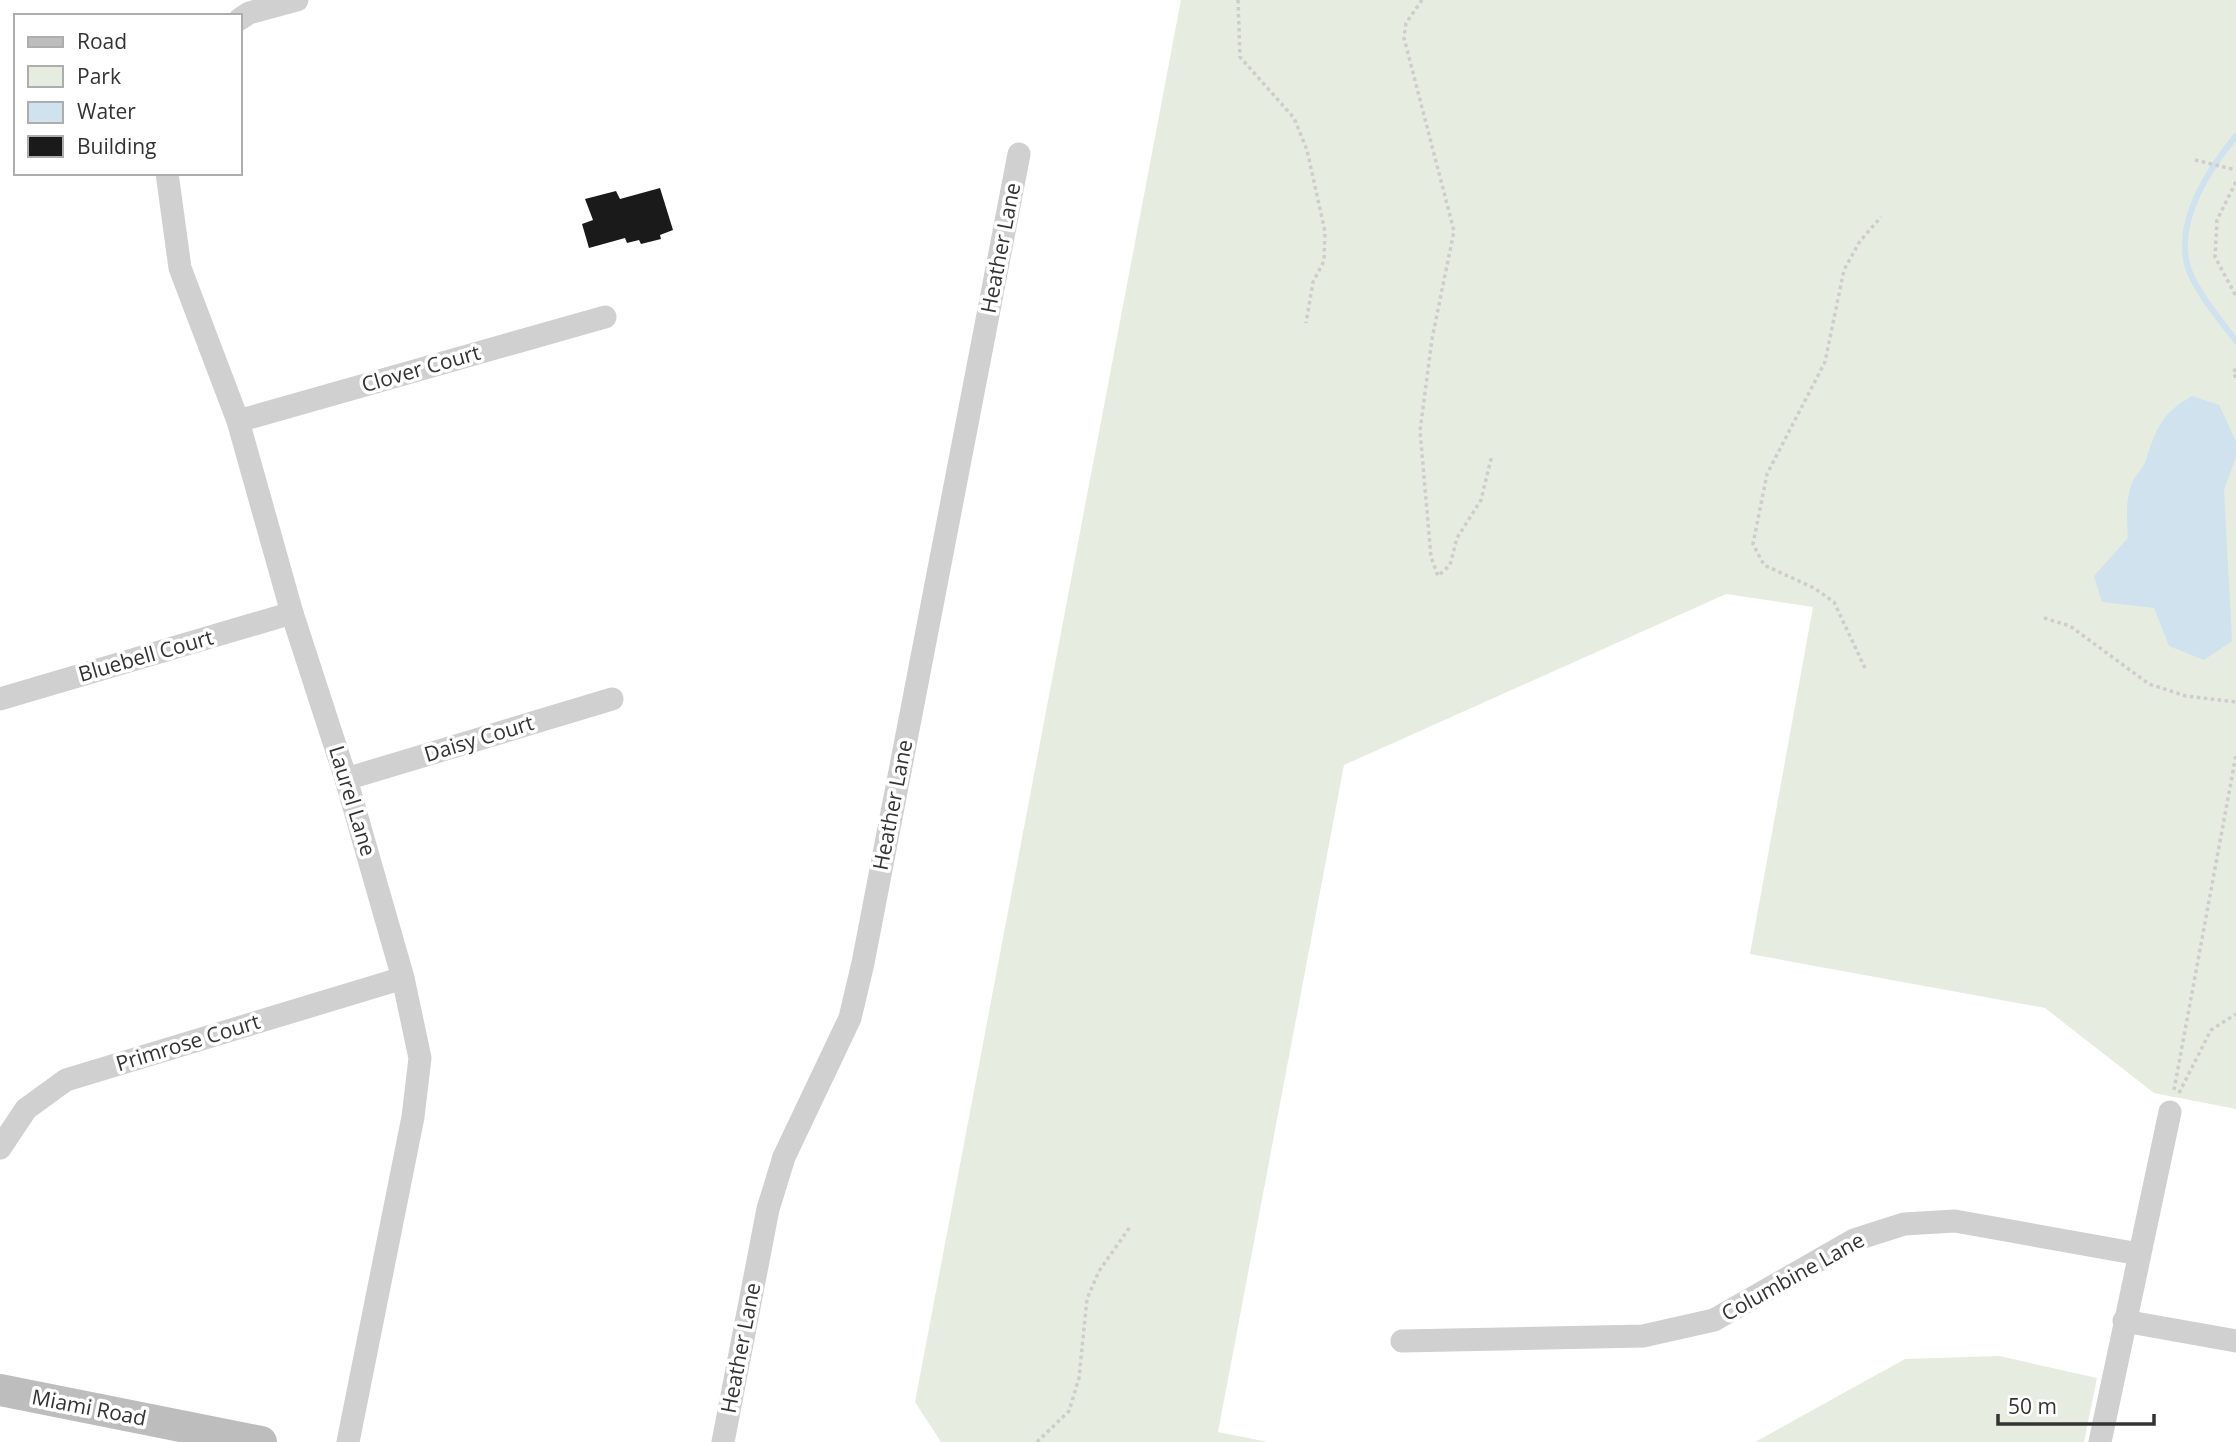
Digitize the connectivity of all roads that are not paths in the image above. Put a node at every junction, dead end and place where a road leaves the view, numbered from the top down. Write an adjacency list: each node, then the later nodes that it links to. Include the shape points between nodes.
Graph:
1 (297, 0): 2 (street)
2 (242, 18)
3 (1019, 154): 21 (street, Heather Lane, via 863,963 850,1018 784,1157 768,1209)
4 (167, 175): 6 (street, Laurel Lane, via 180,268)
5 (605, 317): 6 (street, Clover Court)
6 (238, 421): 7 (street, Laurel Lane)
7 (292, 613): 8 (street, Bluebell Court); 10 (street, Laurel Lane)
8 (0, 699)
9 (612, 699): 10 (street, Daisy Court)
10 (346, 779): 11 (street, Laurel Lane)
11 (403, 978): 13 (street, Primrose Court, via 66,1080 26,1109); 20 (street, Laurel Lane, via 420,1058 413,1117)
12 (2170, 1112): 14 (street)
13 (0, 1148)
14 (2139, 1254): 15 (street); 16 (street, Columbine Lane, via 1955,1222 1904,1224 1854,1240 1714,1320 1643,1336)
15 (2124, 1321): 17 (street); 22 (street)
16 (1402, 1340)
17 (2236, 1341)
18 (0, 1390): 19 (street, Miami Road)
19 (261, 1442)
20 (348, 1442)
21 (723, 1442)
22 (2100, 1442)

